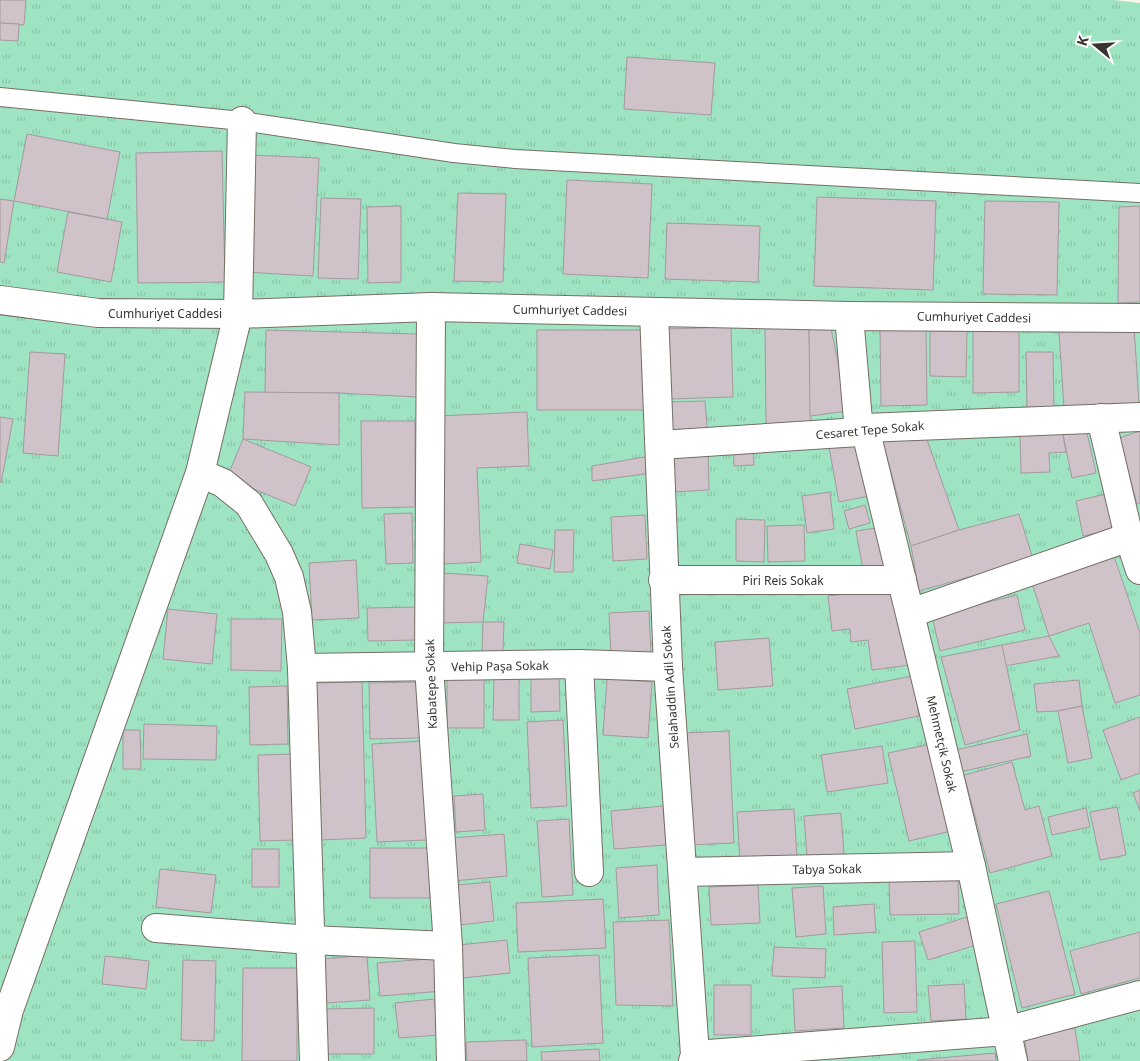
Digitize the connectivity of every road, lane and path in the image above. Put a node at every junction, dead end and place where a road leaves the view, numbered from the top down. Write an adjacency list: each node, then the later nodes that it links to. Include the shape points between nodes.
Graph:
1 (0, 97): 2 (lane)
2 (242, 121): 3 (lane, via 515,159); 7 (street)
3 (1140, 193)
4 (0, 300): 7 (street, Cumhuriyet Caddesi, via 98,313)
5 (430, 307): 6 (street, Cumhuriyet Caddesi); 7 (street, Cumhuriyet Caddesi); 21 (street, Kabatepe Sokak)
6 (654, 312): 8 (street, Cumhuriyet Caddesi); 13 (street, Selahaddin Adil Sokak)
7 (238, 314): 14 (street)
8 (849, 316): 9 (street, Cumhuriyet Caddesi); 12 (street, Mehmetçik Sokak)
9 (1140, 318)
10 (1140, 417): 11 (street, Cesaret Tepe Sokak)
11 (1101, 418): 12 (street, Cesaret Tepe Sokak); 15 (street)
12 (862, 430): 13 (street, Cesaret Tepe Sokak); 18 (street, Mehmetçik Sokak)
13 (660, 444): 17 (street, Selahaddin Adil Sokak)
14 (200, 473): 23 (street, via 223,483 248,504 279,554 290,577); 32 (street, via 8,1010)
15 (1129, 537): 16 (street); 19 (street)
16 (1140, 570)
17 (663, 580): 18 (street, Piri Reis Sokak); 22 (street, Selahaddin Adil Sokak)
18 (902, 580): 19 (street, Mehmetçik Sokak)
19 (911, 612): 24 (street, Mehmetçik Sokak)
20 (579, 664): 21 (street, Vehip Paşa Sokak); 22 (street, Vehip Paşa Sokak); 25 (street)
21 (429, 667): 23 (street, Vehip Paşa Sokak); 29 (street, Kabatepe Sokak)
22 (668, 667): 26 (street, Selahaddin Adil Sokak)
23 (302, 668): 28 (street)
24 (971, 866): 26 (street, Tabya Sokak); 31 (street, Mehmetçik Sokak)
25 (589, 872)
26 (683, 872): 33 (street, Selahaddin Adil Sokak)
27 (156, 928): 28 (street)
28 (310, 940): 29 (street); 34 (street)
29 (448, 946): 35 (street, Kabatepe Sokak)
30 (1140, 995): 31 (street)
31 (1006, 1031): 33 (street); 36 (street, Mehmetçik Sokak)
32 (0, 1047)
33 (694, 1058)
34 (314, 1061)
35 (451, 1061)
36 (1012, 1061)

